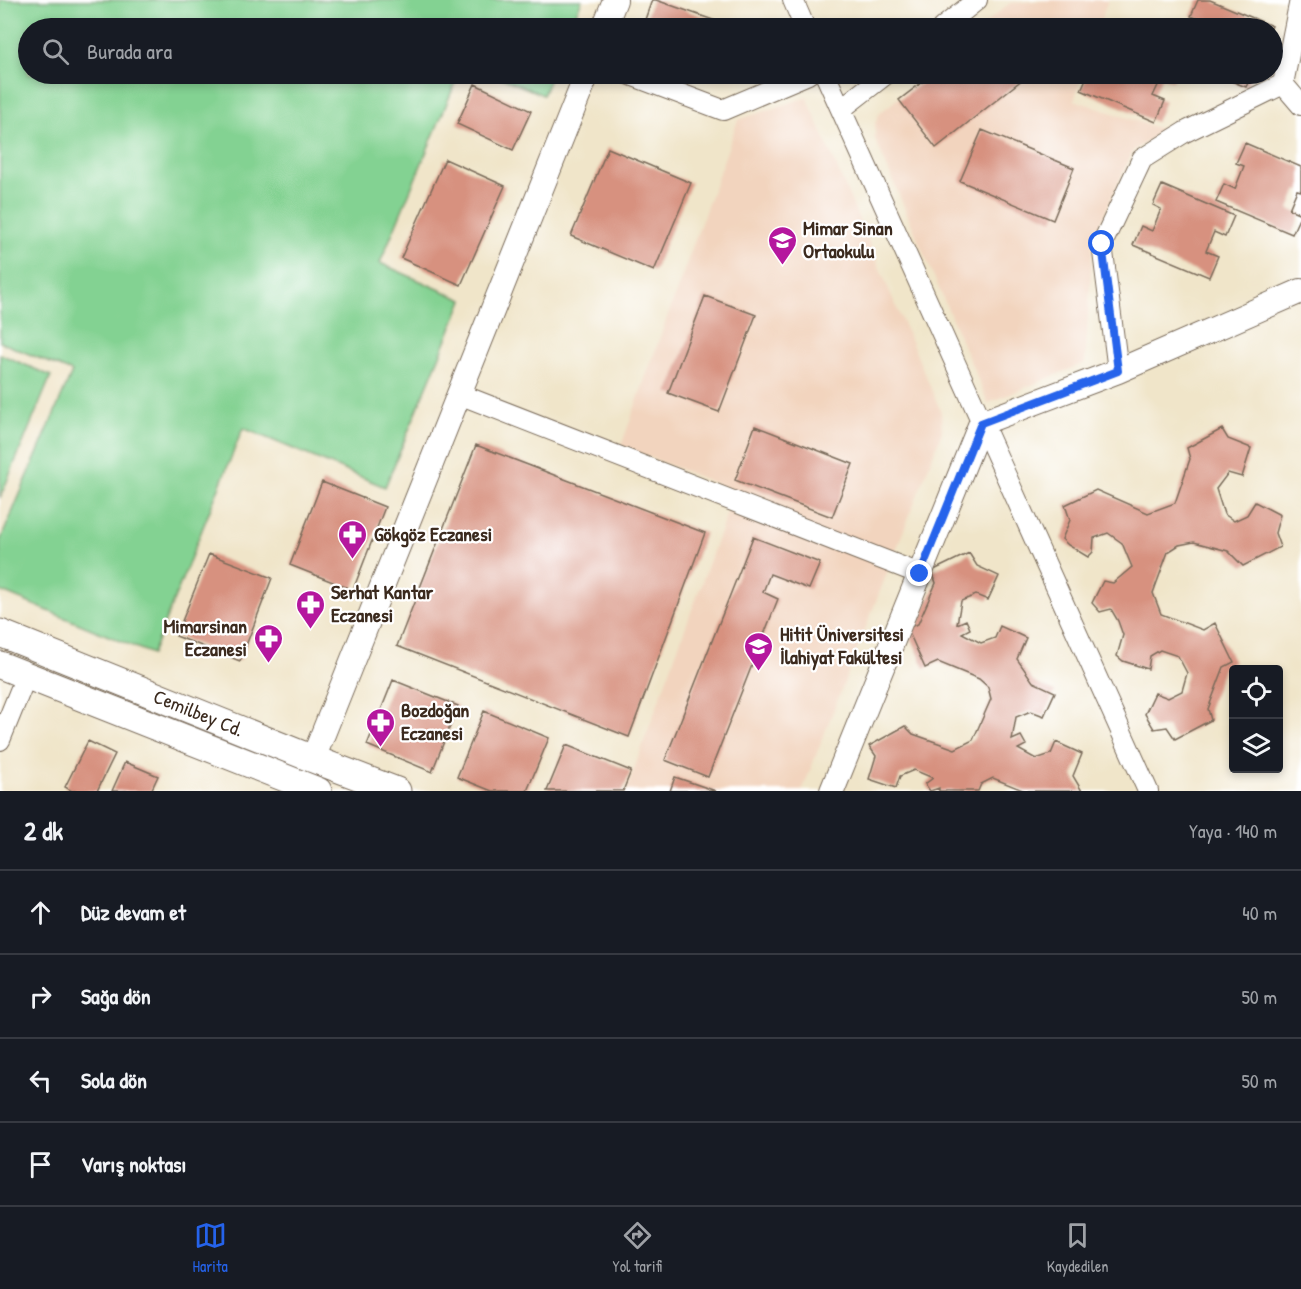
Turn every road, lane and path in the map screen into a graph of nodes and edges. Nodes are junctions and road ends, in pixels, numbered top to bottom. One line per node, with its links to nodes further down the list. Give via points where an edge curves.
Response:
1 (615, 0): 5 (street)
2 (793, 0): 6 (street)
3 (977, 0): 7 (street)
4 (1300, 0): 13 (street)
5 (608, 18)
6 (801, 18)
7 (954, 18)
8 (583, 84): 18 (street)
9 (654, 84): 10 (street, via 723,110)
10 (784, 84)
11 (830, 84): 15 (street)
12 (874, 84): 15 (street)
13 (1283, 84): 14 (street); 17 (street, via 1185,132 1142,159 1102,244)
14 (1301, 105)
15 (842, 110): 19 (street)
16 (1301, 291): 17 (street)
17 (1118, 371): 19 (street)
18 (459, 394): 20 (street); 25 (street)
19 (981, 423): 20 (street); 29 (street)
20 (920, 574): 28 (street)
21 (0, 633): 25 (main road, Cemilbey Cd.)
22 (0, 665): 23 (main road, Cemilbey Cd.)
23 (26, 676): 24 (street); 26 (main road, Cemilbey Cd.)
24 (0, 740)
25 (313, 759): 27 (main road, Cemilbey Cd.)
26 (312, 790)
27 (397, 791)
28 (832, 791)
29 (1148, 791)

